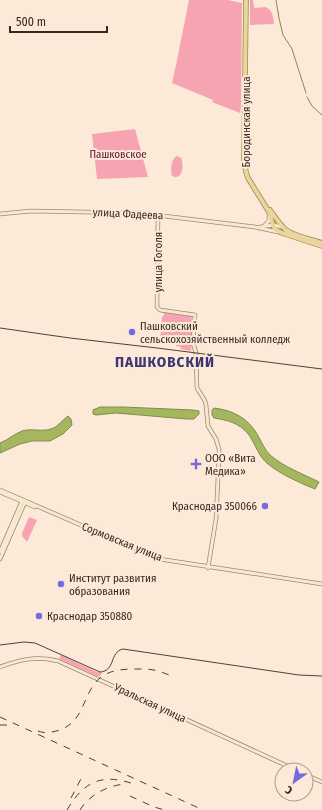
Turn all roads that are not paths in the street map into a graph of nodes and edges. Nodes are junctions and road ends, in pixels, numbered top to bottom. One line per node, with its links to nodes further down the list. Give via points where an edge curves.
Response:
1 (247, 0): 2 (main road, Бородинская улица, via 244,161 248,178); 8 (main road, Бородинская улица, via 246,166 249,178)
2 (269, 212): 5 (main road, Бородинская улица); 7 (main road, via 269,221)
3 (0, 214): 4 (main road, улица Фадеева, via 46,211 139,213)
4 (158, 216): 6 (main road, улица Фадеева); 16 (main road, улица Гоголя, via 157,308 195,315 193,343 196,353 197,386 206,405 208,426 216,439 218,449 216,519)
5 (273, 225): 7 (main road); 8 (main road); 9 (main road)
6 (255, 227): 7 (main road); 9 (main road)
7 (263, 227)
8 (285, 229): 10 (main road)
9 (282, 233): 10 (main road)
10 (315, 242): 11 (main road)
11 (322, 244)
12 (0, 491): 13 (main road, Сормовская улица)
13 (24, 501): 14 (main road); 15 (main road); 16 (main road, Сормовская улица, via 153,559)
14 (0, 552)
15 (0, 559)
16 (208, 568): 17 (main road, Сормовская улица)
17 (322, 585)
18 (0, 667): 19 (main road, Уральская улица, via 30,658 58,661)
19 (278, 762)

